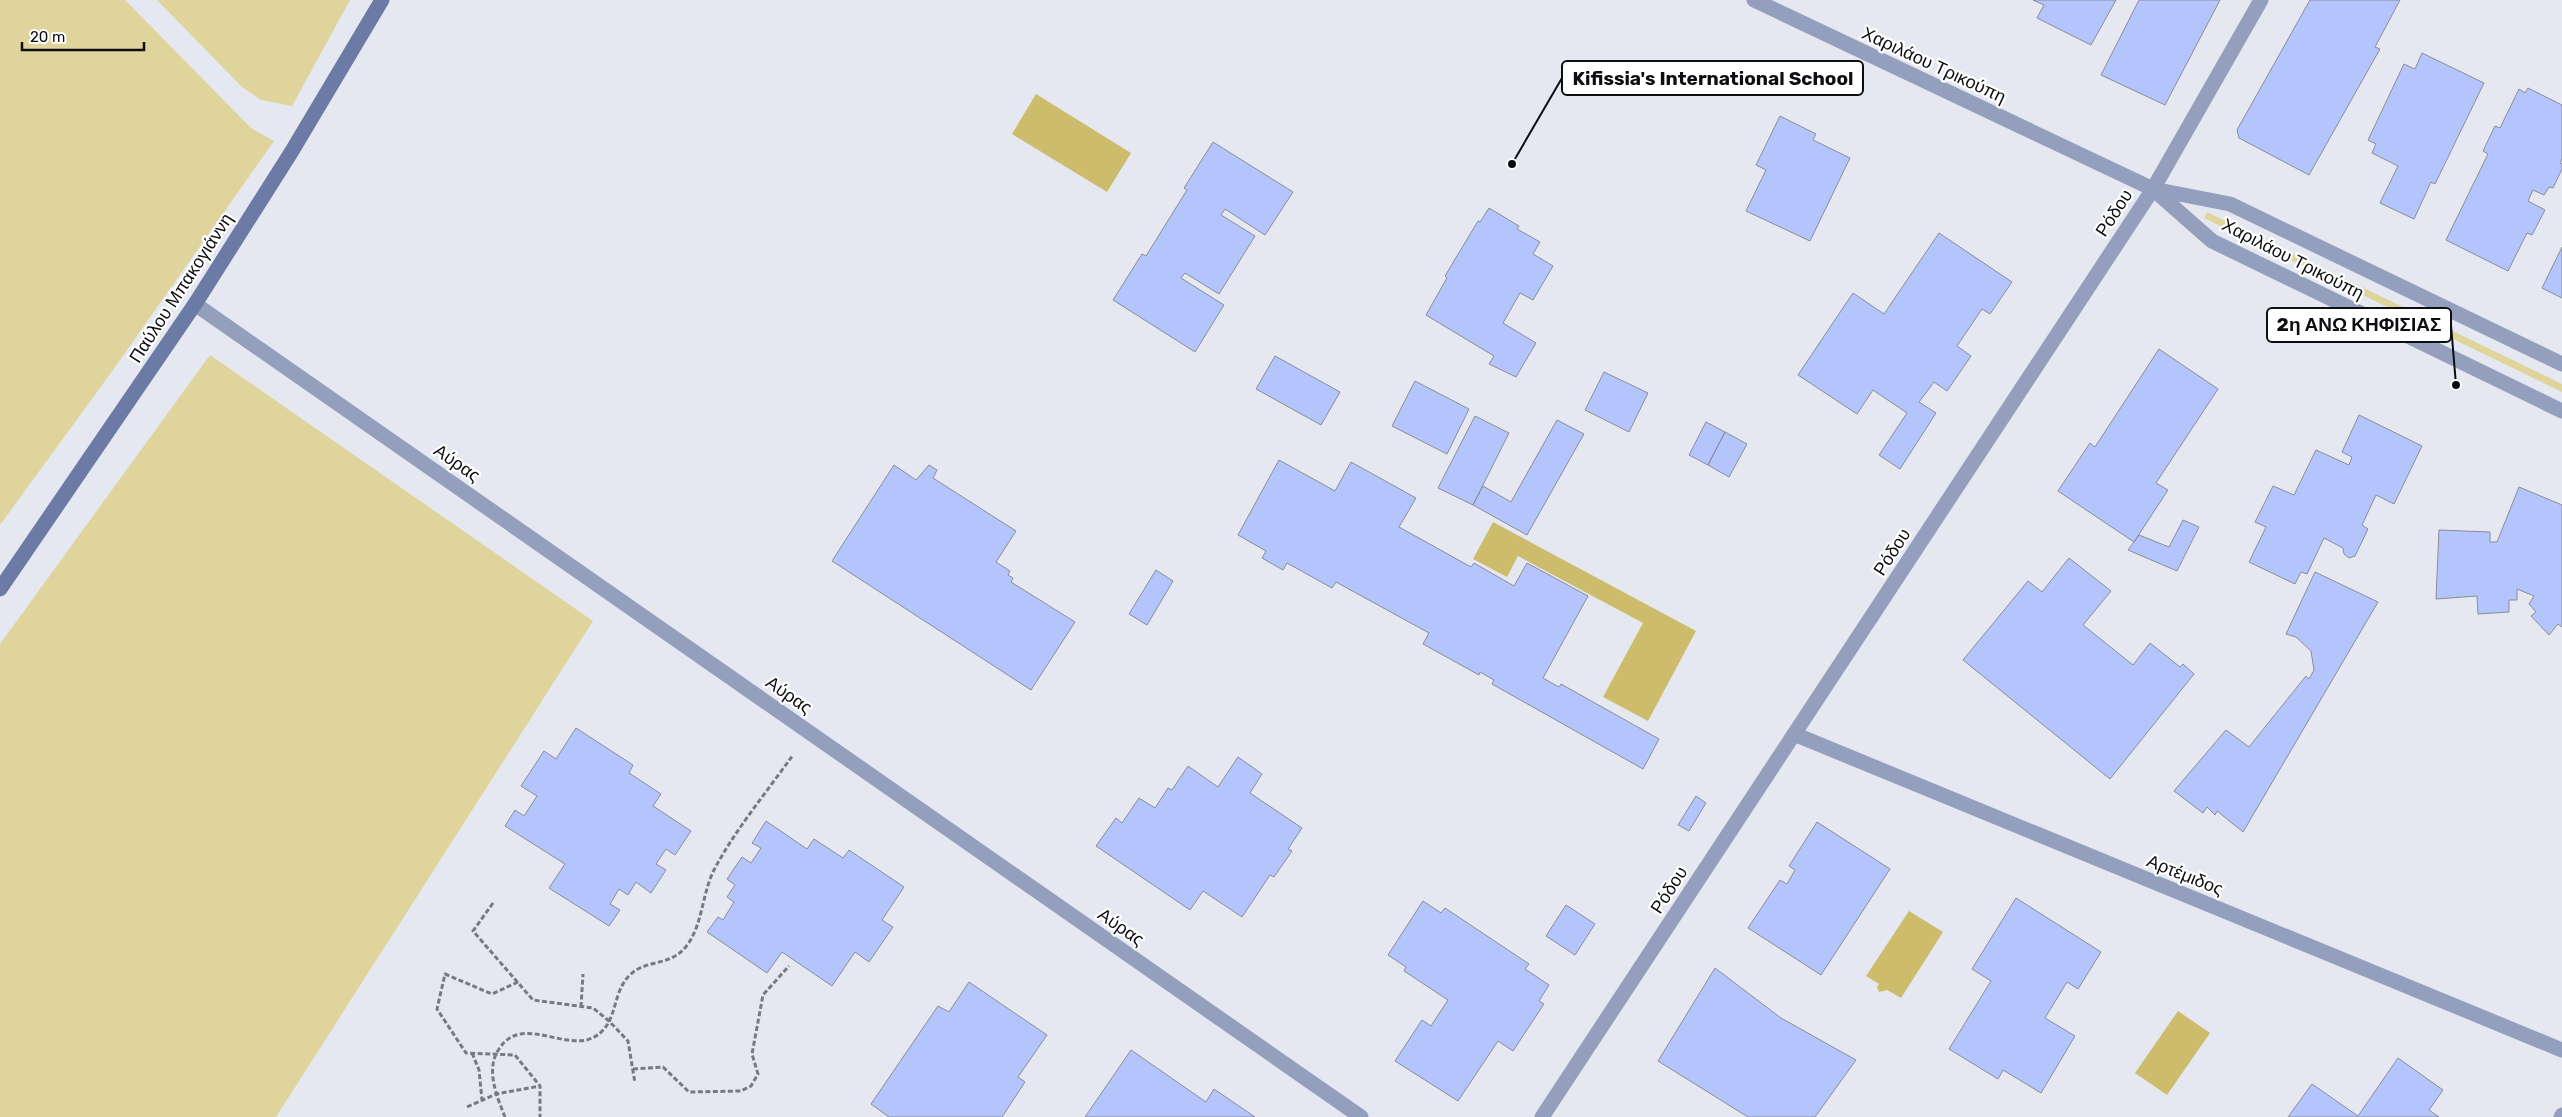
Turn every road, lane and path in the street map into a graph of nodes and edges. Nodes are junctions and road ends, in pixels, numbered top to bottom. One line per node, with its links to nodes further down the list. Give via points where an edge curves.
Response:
1 (382, 0): 5 (main road, Παύλου Μπακογιάννη)
2 (1754, 0): 4 (street, Χαριλάου Τρικούπη)
3 (2261, 0): 4 (street, Ρόδου)
4 (2152, 189): 6 (street, Χαριλάου Τρικούπη, via 2230,204); 7 (street, Χαριλάου Τρικούπη, via 2212,241); 10 (street, Ρόδου)
5 (195, 304): 8 (main road, Παύλου Μπακογιάννη); 9 (street, Αύρας)
6 (2562, 364)
7 (2562, 411)
8 (0, 589)
9 (809, 732): 16 (path, via 715,868 705,890 702,913 688,944 677,957 635,970 627,977 618,991); 28 (street, Αύρας)
10 (1794, 734): 17 (street, Αρτέμιδος); 29 (street, Ρόδου)
11 (493, 903): 14 (path, via 473,931)
12 (789, 966): 20 (path, via 763,995 752,1054 758,1074 751,1086 741,1091 689,1092 664,1067)
13 (583, 974): 15 (path)
14 (518, 982): 15 (path, via 533,1000); 18 (path, via 492,994 445,974 437,1009 466,1052)
15 (581, 1007): 16 (path, via 593,1008)
16 (609, 1021): 19 (path, via 592,1040 515,1034 504,1041); 20 (path, via 628,1041)
17 (2562, 1050)
18 (472, 1053): 19 (path); 24 (path, via 479,1070)
19 (495, 1054): 22 (path, via 515,1055); 23 (path, via 492,1064)
20 (633, 1069): 21 (path)
21 (635, 1083)
22 (540, 1086): 23 (path); 27 (path)
23 (496, 1094): 24 (path); 26 (path)
24 (482, 1100): 25 (path)
25 (467, 1107)
26 (505, 1117)
27 (540, 1117)
28 (1361, 1117)
29 (1542, 1117)

